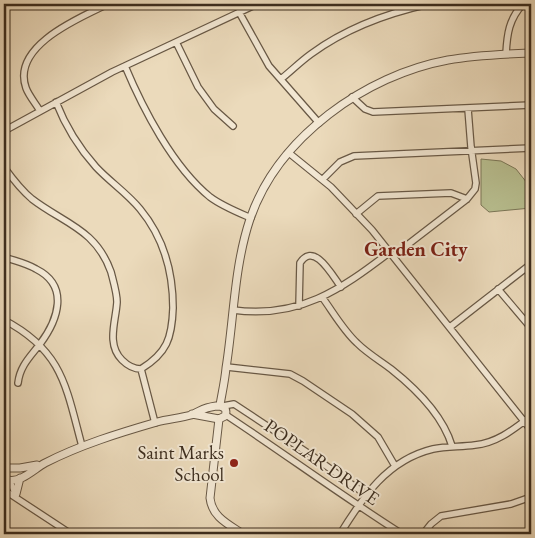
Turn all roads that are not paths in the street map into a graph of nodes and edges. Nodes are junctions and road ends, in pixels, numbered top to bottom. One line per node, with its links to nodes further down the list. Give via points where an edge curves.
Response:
1 (108, 4): 15 (street, via 41,42 30,55 24,69 26,89)
2 (257, 4): 5 (street)
3 (429, 4): 10 (street, via 385,16 348,32 312,54)
4 (523, 4): 8 (street, via 510,22)
5 (238, 12): 6 (street); 10 (street, via 269,66)
6 (176, 42): 9 (street); 17 (street, via 198,87 214,109)
7 (531, 53): 8 (street)
8 (506, 54): 11 (street, via 419,67 386,78)
9 (125, 66): 12 (street); 26 (street, via 156,130 195,183 210,197)
10 (281, 80): 16 (street)
11 (352, 97): 14 (street, via 365,109 374,112); 16 (street)
12 (56, 102): 15 (street); 40 (street, via 88,156 140,210 164,250 171,277 172,321 167,344 155,361)
13 (531, 105): 14 (street)
14 (468, 109): 20 (street)
15 (40, 110): 18 (street)
16 (319, 123): 21 (street)
17 (233, 126)
18 (4, 131)
19 (531, 148): 20 (street)
20 (472, 151): 23 (street, via 354,156 340,162); 24 (street, via 476,183)
21 (289, 153): 23 (street); 26 (street, via 266,186)
22 (4, 168): 40 (street, via 30,198 87,235 100,251 110,271 117,300 115,352 133,369)
23 (323, 179): 25 (street)
24 (467, 198): 25 (street, via 452,193 378,196); 27 (street)
25 (356, 214): 27 (street)
26 (251, 218): 34 (street, via 240,261)
27 (391, 254): 30 (street); 36 (street)
28 (4, 257): 38 (street, via 38,269 54,287 56,315)
29 (531, 264): 31 (street)
30 (340, 287): 32 (street); 33 (street, via 320,260 306,256 300,263)
31 (498, 289): 36 (street); 37 (street)
32 (322, 297): 33 (street); 50 (street, via 357,343 392,370 426,403)
33 (299, 306): 34 (street, via 271,312)
34 (233, 310): 39 (street)
35 (4, 320): 38 (street)
36 (450, 327): 46 (street)
37 (531, 328)
38 (40, 344): 41 (street, via 24,362); 49 (street, via 60,373)
39 (227, 367): 42 (street); 52 (street, via 290,374 303,381 352,414 378,437)
40 (142, 369): 47 (street)
41 (18, 383)
42 (220, 406): 43 (street, via 202,408); 45 (street, via 226,410); 45 (street, via 212,412); 57 (street, POPLAR DRIVE, via 234,404)
43 (192, 414): 45 (street); 47 (street)
44 (531, 416): 46 (street)
45 (220, 417): 60 (street, POPLAR DRIVE, via 279,450); 62 (street, via 211,507 222,520)
46 (524, 422): 48 (street); 50 (street, via 491,442)
47 (155, 423): 49 (street)
48 (531, 430)
49 (82, 446): 51 (street)
50 (452, 446): 52 (street, via 432,449)
51 (45, 463): 53 (street, via 25,468); 54 (street)
52 (395, 466): 57 (street)
53 (4, 468)
54 (20, 478): 55 (street); 58 (street)
55 (5, 480): 58 (street)
56 (4, 490): 58 (street)
57 (366, 494): 60 (street)
58 (16, 496): 61 (street)
59 (531, 497): 65 (street, via 511,504 441,516)
60 (358, 506): 63 (street); 64 (street, POPLAR DRIVE)
61 (71, 534)
62 (243, 534)
63 (340, 534)
64 (402, 534)
65 (423, 534)

